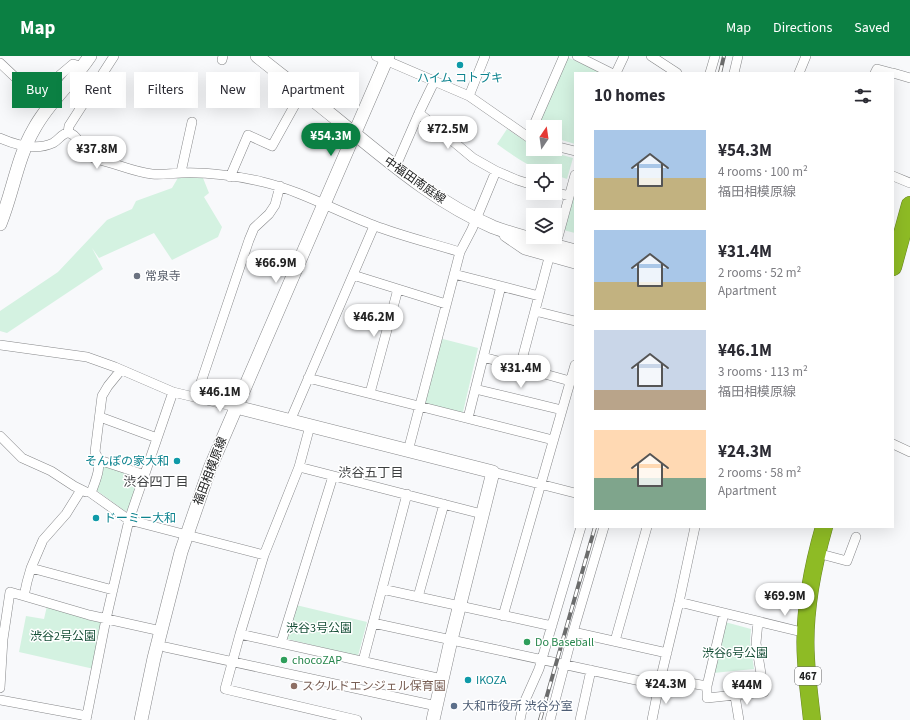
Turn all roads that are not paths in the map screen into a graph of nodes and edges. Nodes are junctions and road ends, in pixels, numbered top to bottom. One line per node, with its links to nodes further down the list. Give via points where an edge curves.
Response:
1 (114, 56): 32 (street, via 69,126)
2 (257, 56): 14 (street, 中福田南庭線)
3 (484, 56): 26 (street)
4 (564, 56): 30 (street)
5 (577, 56): 15 (street)
6 (624, 56): 16 (street)
7 (651, 56): 17 (street)
8 (738, 56): 19 (street)
9 (806, 56): 20 (street)
10 (714, 57): 18 (street)
11 (383, 58): 25 (street); 33 (street, 福田相模原線)
12 (86, 61): 13 (street, via 73,64 35,96); 36 (street, via 42,115)
13 (0, 63)
14 (277, 72)
15 (609, 72)
16 (616, 72)
17 (675, 72)
18 (710, 72)
19 (734, 72)
20 (799, 72)
21 (876, 72): 22 (street, via 877,69)
22 (889, 72)
23 (894, 73): 24 (street)
24 (910, 78)
25 (434, 82): 26 (street); 29 (street)
26 (469, 96): 34 (street)
27 (293, 108): 43 (street, via 272,146 248,135)
28 (322, 108): 33 (street, 中福田南庭線)
29 (419, 113): 39 (street); 40 (street, via 473,158)
30 (536, 120)
31 (192, 122): 41 (street)
32 (68, 133): 36 (street, via 48,145); 41 (street, via 76,136 80,146 89,156 96,159 150,174)
33 (354, 134): 39 (street, 中福田南庭線); 50 (street, 福田相模原線)
34 (526, 135)
35 (0, 138): 36 (street)
36 (24, 146): 52 (street)
37 (562, 148): 38 (street)
38 (574, 151)
39 (395, 168): 53 (street, 中福田南庭線)
40 (496, 171): 45 (street); 53 (street)
41 (181, 172): 43 (street)
42 (894, 176): 46 (street)
43 (230, 177): 47 (street)
44 (574, 178): 49 (street)
45 (526, 183)
46 (910, 183)
47 (280, 186): 50 (street); 84 (street, via 275,205 254,228 249,240)
48 (562, 194): 49 (street)
49 (569, 196): 54 (street)
50 (324, 204): 56 (street); 87 (street, 福田相模原線)
51 (910, 205): 65 (highway)
52 (3, 210): 55 (street)
53 (476, 218): 57 (street, 中福田南庭線); 62 (street)
54 (562, 218)
55 (0, 224)
56 (374, 226): 62 (street); 67 (street)
57 (493, 226): 58 (street); 61 (street, 中福田南庭線); 63 (street, via 525,248)
58 (526, 228)
59 (562, 238): 60 (street)
60 (574, 241)
61 (574, 251)
62 (460, 252): 66 (street)
63 (550, 254): 64 (street); 70 (street)
64 (574, 262)
65 (894, 263)
66 (454, 274): 68 (street); 71 (street)
67 (353, 275): 69 (street); 79 (street)
68 (501, 286): 70 (street); 75 (street)
69 (398, 289): 71 (street); 83 (street)
70 (538, 296): 72 (street)
71 (446, 304): 86 (street)
72 (535, 310): 73 (street); 76 (street)
73 (574, 321)
74 (0, 345): 78 (street, via 87,357)
75 (483, 357): 76 (street); 81 (street)
76 (520, 367): 80 (street)
77 (574, 368): 80 (street)
78 (121, 370): 82 (street); 89 (street, via 102,396)
79 (308, 378): 83 (street); 91 (street)
80 (570, 381): 85 (street)
81 (475, 389): 88 (street); 90 (street)
82 (173, 392): 84 (street); 94 (street)
83 (370, 394): 86 (street)
84 (196, 397): 87 (street)
85 (570, 398): 88 (street)
86 (420, 406): 90 (street); 97 (street)
87 (236, 407): 91 (street); 117 (street, 福田相模原線, via 210,468)
88 (562, 410): 95 (street)
89 (100, 417): 94 (street); 99 (street, via 95,452)
90 (468, 418): 95 (street)
91 (290, 421): 92 (street)
92 (310, 426): 97 (street); 100 (street)
93 (2, 438): 105 (street, via 22,458 51,471)
94 (157, 438): 102 (street)
95 (553, 440): 104 (street)
96 (894, 444): 98 (street)
97 (408, 451): 101 (street)
98 (910, 452)
99 (99, 460): 102 (street); 107 (street, via 98,473)
100 (299, 467): 103 (street); 120 (street)
101 (493, 472): 104 (street); 110 (street)
102 (145, 475): 111 (street)
103 (333, 476): 108 (street); 140 (street)
104 (541, 484): 106 (street); 129 (street)
105 (81, 490): 107 (street); 121 (street, via 66,514 43,540)
106 (574, 492)
107 (91, 493): 111 (street)
108 (407, 494): 109 (street); 122 (street)
109 (444, 504): 110 (street); 125 (street)
110 (482, 514): 127 (street)
111 (130, 520): 117 (street); 123 (street)
112 (581, 528): 133 (street)
113 (604, 528): 135 (street)
114 (647, 528): 139 (street)
115 (694, 528): 126 (street)
116 (824, 528): 119 (highway, 467)
117 (187, 535): 120 (street); 134 (street, 福田相模原線)
118 (856, 537): 119 (street, via 847,561)
119 (817, 553): 136 (highway, 467)
120 (264, 555): 137 (street)
121 (31, 568): 123 (street); 124 (street)
122 (382, 589): 125 (street); 132 (street)
123 (113, 590): 130 (street)
124 (24, 596): 130 (street); 151 (street, via 10,592 3,639)
125 (418, 597): 127 (street)
126 (679, 602): 128 (street); 142 (street)
127 (459, 606): 129 (street); 138 (street)
128 (724, 613): 131 (street); 150 (street)
129 (503, 616): 133 (street)
130 (106, 619): 134 (street); 155 (street)
131 (758, 622): 136 (street); 152 (street, via 756,644 764,692)
132 (373, 623): 138 (street); 144 (street)
133 (552, 626): 143 (street)
134 (161, 631): 156 (street, 福田相模原線)
135 (574, 632): 139 (street); 146 (street)
136 (806, 633): 164 (highway, 467)
137 (240, 634): 140 (street); 145 (street)
138 (451, 640): 143 (street); 148 (street)
139 (615, 641): 142 (street)
140 (281, 643): 144 (street)
141 (165, 647): 145 (street)
142 (667, 653): 149 (street)
143 (542, 660): 146 (street); 159 (street, via 523,705)
144 (363, 661): 148 (street)
145 (232, 662): 154 (street); 157 (street, via 225,689)
146 (564, 664): 147 (street); 160 (street)
147 (591, 670): 149 (street); 161 (street)
148 (442, 679): 158 (street)
149 (662, 682): 150 (street); 162 (street)
150 (707, 686): 152 (street, via 707,698)
151 (0, 688)
152 (735, 696): 163 (street)
153 (0, 700): 155 (street)
154 (432, 705)
155 (86, 718)
156 (141, 720)
157 (358, 720)
158 (433, 720)
159 (520, 720)
160 (550, 720)
161 (581, 720)
162 (652, 720)
163 (739, 720)
164 (812, 720)

